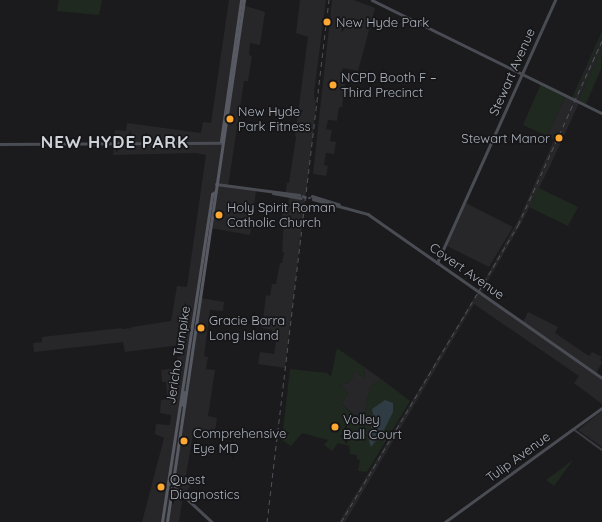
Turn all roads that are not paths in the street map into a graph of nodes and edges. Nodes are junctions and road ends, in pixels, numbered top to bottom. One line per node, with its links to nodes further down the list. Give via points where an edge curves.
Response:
1 (242, 0): 5 (main road, Jericho Turnpike); 6 (main road, Jericho Turnpike)
2 (372, 0): 4 (main road)
3 (555, 0): 4 (main road, Stewart Avenue)
4 (522, 74): 7 (main road); 14 (main road, Stewart Avenue)
5 (229, 77): 6 (main road); 8 (main road, Jericho Turnpike)
6 (231, 84): 8 (main road, Jericho Turnpike)
7 (602, 113)
8 (222, 143): 9 (main road); 10 (main road, Jericho Turnpike)
9 (0, 144)
10 (216, 184): 11 (main road); 13 (main road, Jericho Turnpike, via 212,194)
11 (302, 197)
12 (311, 198): 14 (main road, Covert Avenue, via 368,214)
13 (208, 230): 16 (main road, Jericho Turnpike); 17 (main road, Jericho Turnpike)
14 (437, 263): 15 (main road, Covert Avenue)
15 (602, 378)
16 (183, 382): 17 (main road); 21 (main road, Jericho Turnpike)
17 (184, 406): 22 (main road, Jericho Turnpike)
18 (602, 407): 19 (main road, Tulip Avenue)
19 (574, 429): 20 (street); 26 (main road, Tulip Avenue)
20 (602, 450)
21 (169, 482): 22 (main road); 23 (main road, Jericho Turnpike)
22 (172, 485): 24 (main road, Jericho Turnpike); 25 (main road)
23 (162, 522)
24 (167, 522)
25 (212, 522)
26 (445, 522)

